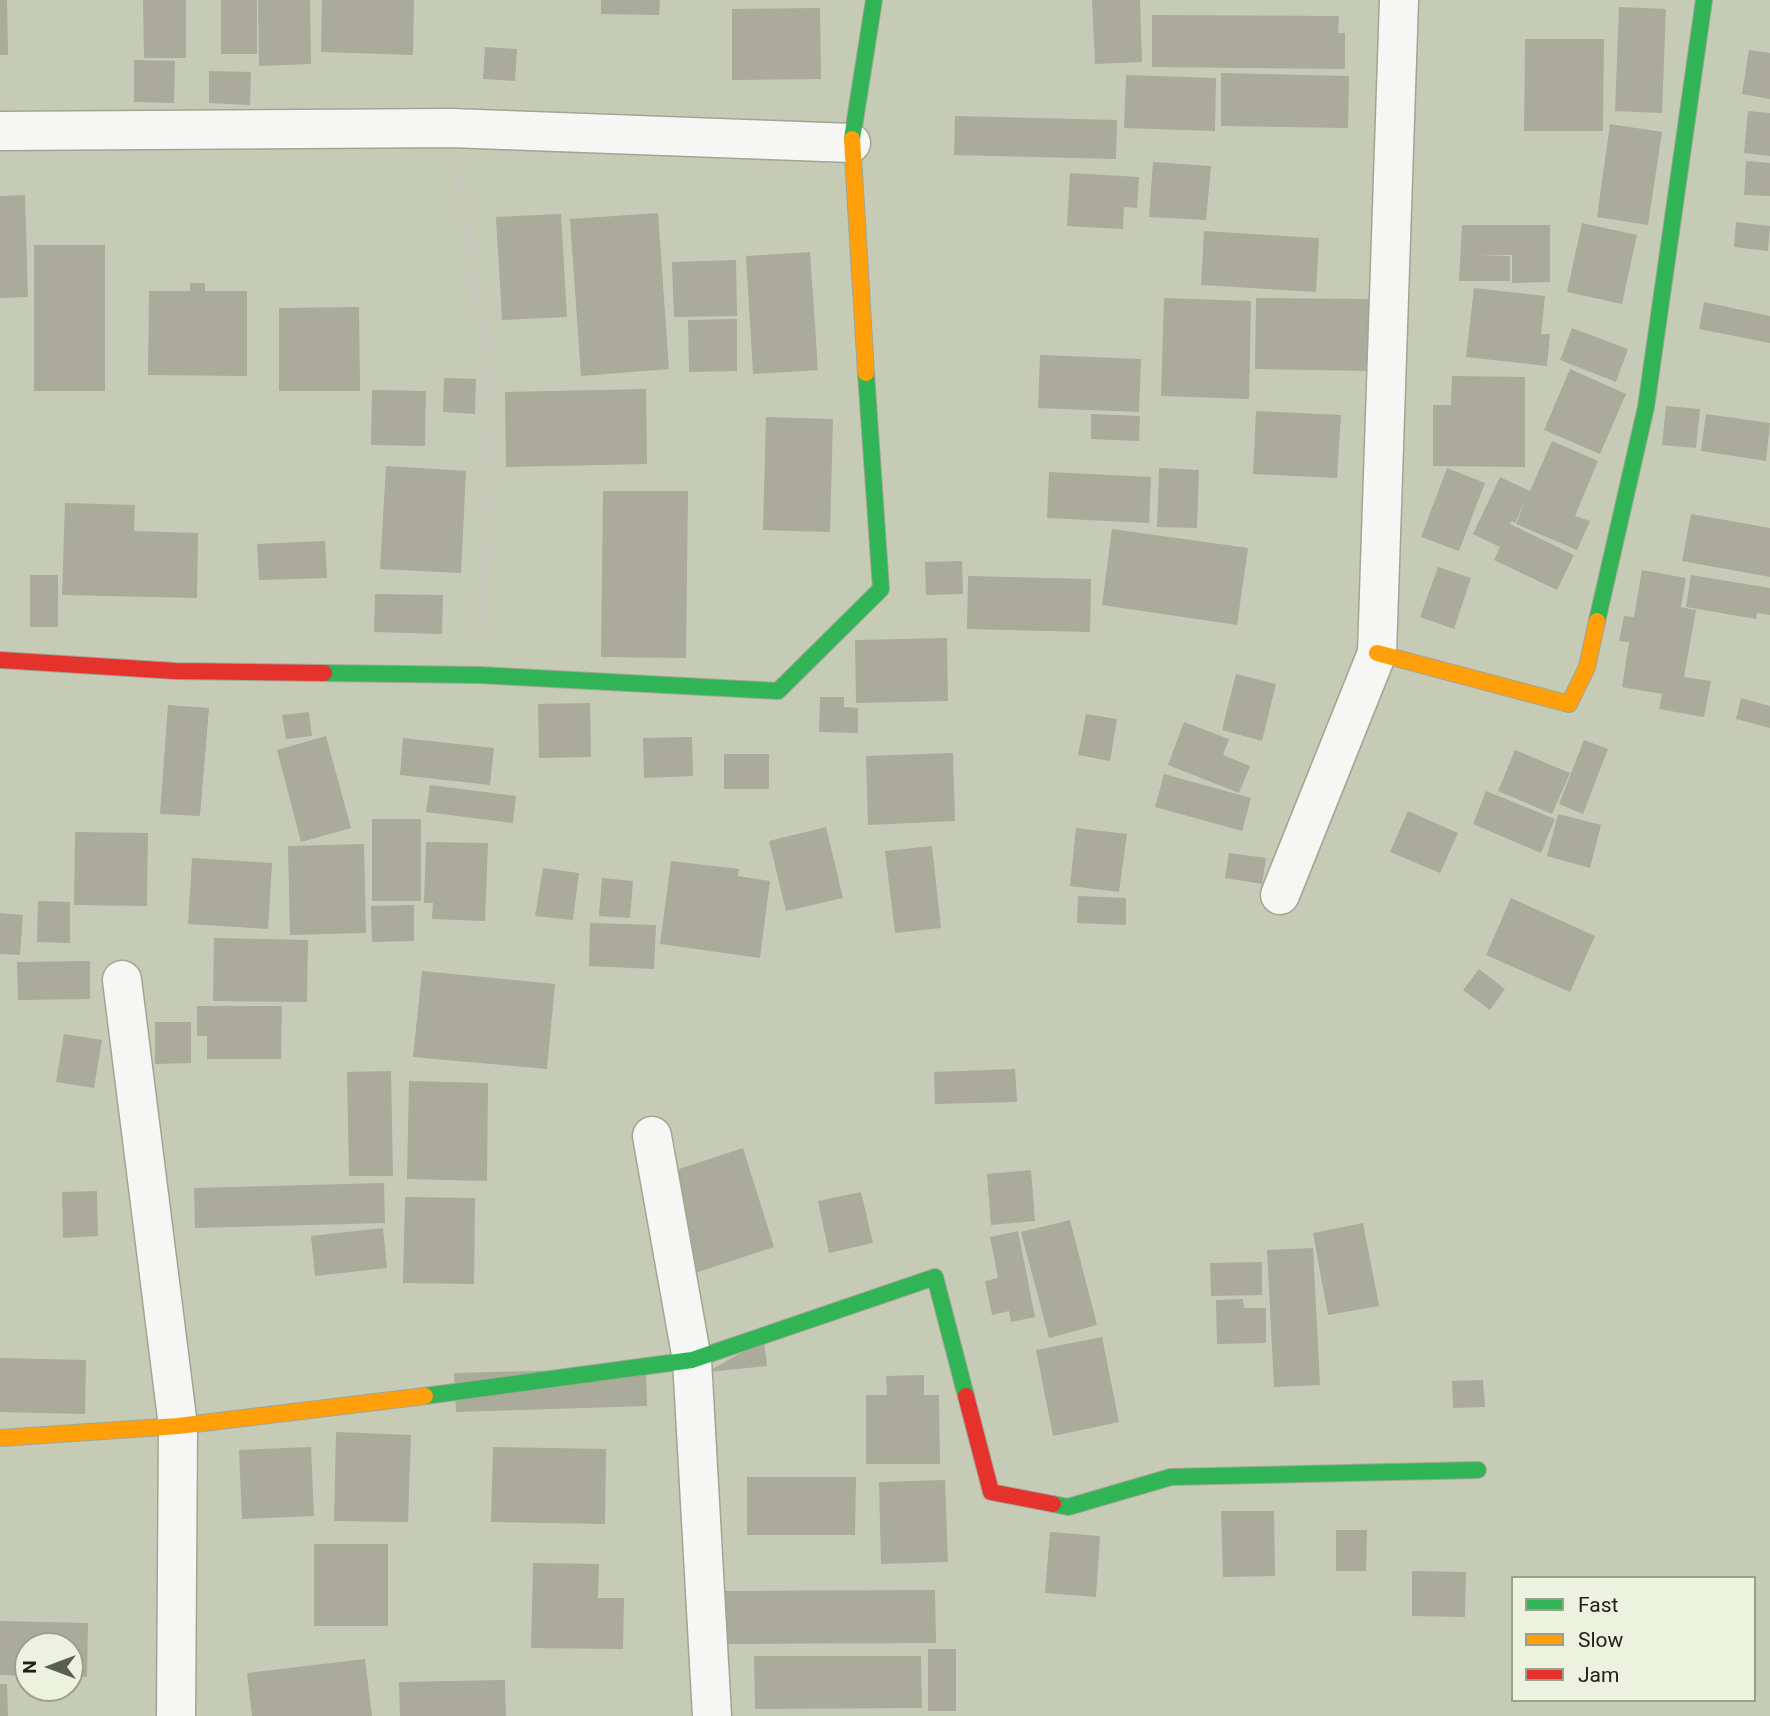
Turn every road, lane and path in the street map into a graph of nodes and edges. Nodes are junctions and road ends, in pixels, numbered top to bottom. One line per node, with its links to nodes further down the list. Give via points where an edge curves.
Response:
1 (874, 0): 6 (street)
2 (1399, 0): 7 (street)
3 (1704, 0): 7 (street, via 1646,407 1587,667 1569,704)
4 (451, 128): 5 (street); 6 (street); 9 (path, via 490,375)
5 (0, 131)
6 (851, 143): 9 (street, via 881,589 778,691)
7 (1377, 653): 10 (street)
8 (0, 660): 9 (street, via 175,671)
9 (479, 675)
10 (1280, 895)
11 (122, 980): 14 (street)
12 (652, 1136): 13 (street)
13 (692, 1360): 14 (street); 16 (street, via 936,1277 991,1492 1068,1507 1171,1477); 18 (street)
14 (178, 1426): 15 (street); 17 (street)
15 (0, 1438)
16 (1478, 1470)
17 (176, 1716)
18 (712, 1716)

